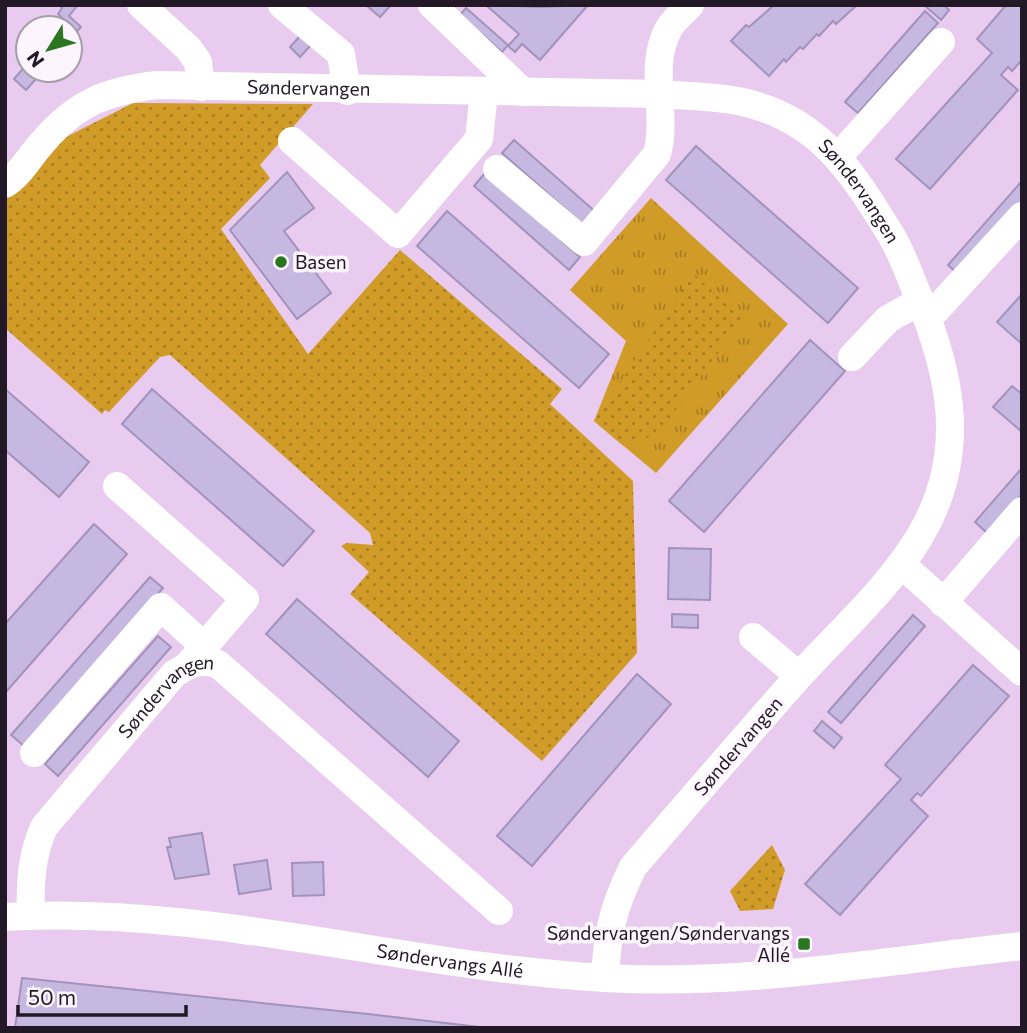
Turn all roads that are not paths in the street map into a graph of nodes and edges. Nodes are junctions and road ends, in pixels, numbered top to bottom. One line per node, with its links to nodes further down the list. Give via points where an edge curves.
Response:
1 (141, 5): 6 (street, via 188,48 198,62)
2 (282, 5): 7 (street, via 341,54)
3 (432, 5): 9 (street)
4 (690, 5): 10 (street, via 668,28 661,49)
5 (941, 42): 12 (street)
6 (201, 87): 7 (street, Søndervangen); 14 (street, Søndervangen, via 119,89 87,104 44,140)
7 (347, 91): 8 (street, Søndervangen)
8 (484, 92): 9 (street, Søndervangen); 11 (street, via 479,139 398,234)
9 (523, 92): 10 (street, Søndervangen)
10 (659, 93): 12 (street, Søndervangen, via 737,101 777,111 809,130); 13 (street, via 662,137 657,154 584,242)
11 (292, 141)
12 (838, 157): 16 (street, Søndervangen, via 896,243)
13 (497, 169)
14 (5, 184)
15 (1022, 216): 16 (street, via 937,309)
16 (924, 308): 17 (street, via 888,319); 20 (street, Søndervangen, via 949,388 950,439 940,493 921,535)
17 (852, 357)
18 (117, 486): 23 (street, via 245,599)
19 (1022, 511): 21 (street)
20 (901, 564): 21 (street); 25 (street, Søndervangen)
21 (943, 603): 24 (street)
22 (753, 637): 25 (street)
23 (197, 655): 26 (street, via 161,607); 27 (street, Søndervangen, via 218,664); 28 (street, Søndervangen, via 174,674 44,827)
24 (1022, 672)
25 (799, 676): 30 (street, Søndervangen, via 633,867 608,929)
26 (34, 753)
27 (499, 911)
28 (18, 917): 30 (street, Søndervangs Allé, via 116,917 227,928 499,969)
29 (1022, 946): 30 (street, Søndervangs Allé, via 731,977)
30 (605, 978)

